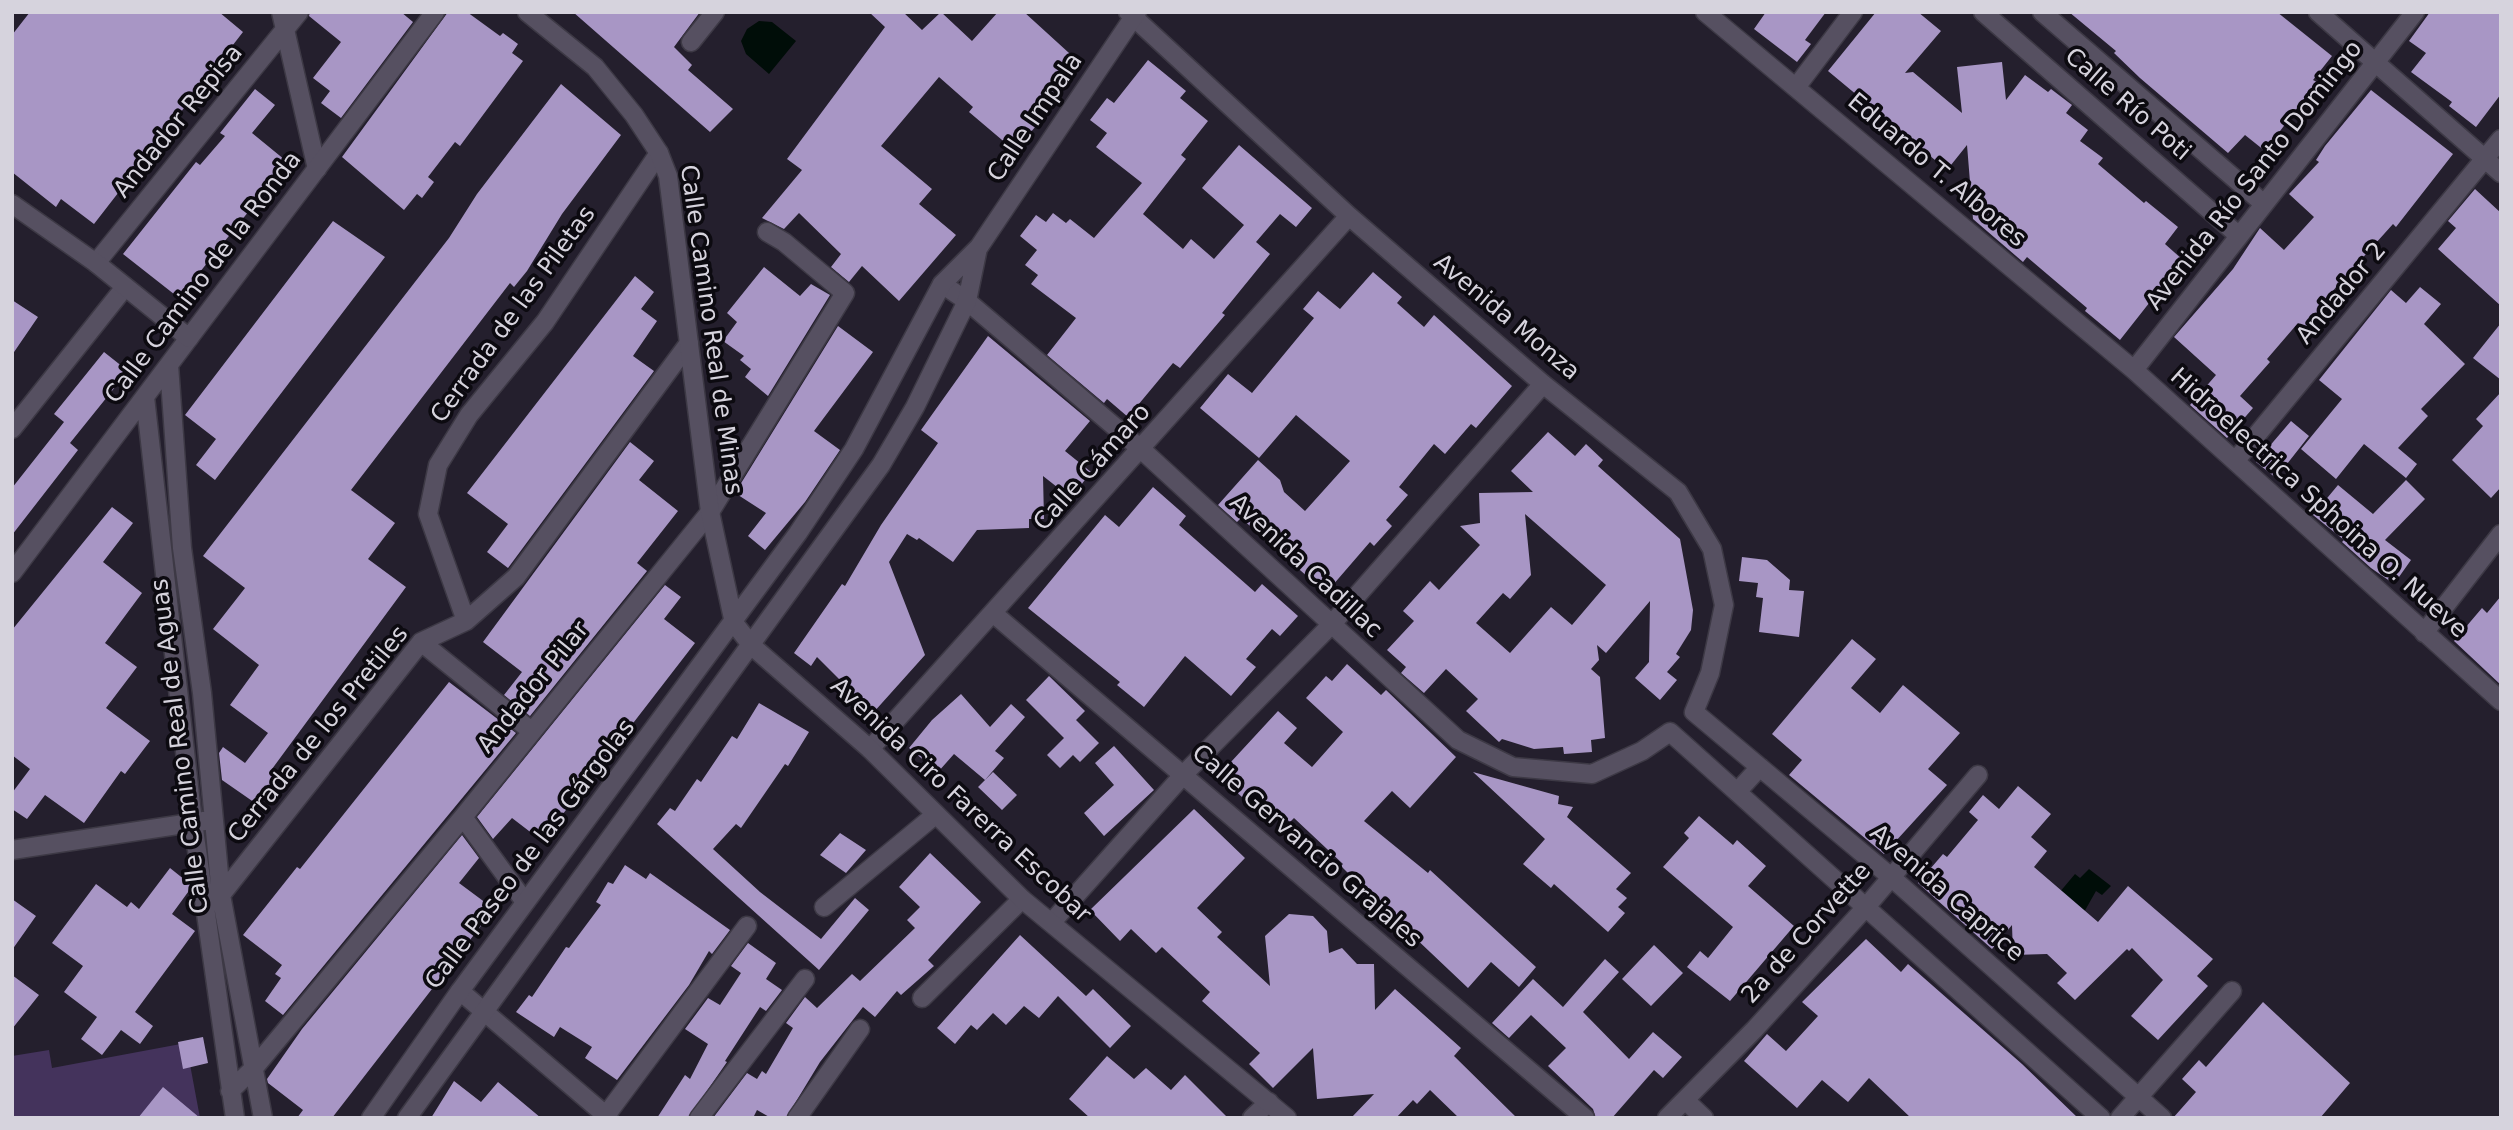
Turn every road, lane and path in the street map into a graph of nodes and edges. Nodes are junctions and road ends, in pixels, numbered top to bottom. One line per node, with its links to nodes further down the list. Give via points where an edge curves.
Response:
1 (299, 12): 12 (street, Andador Repisa)
2 (435, 12): 19 (street, Calle Camino de la Ronda)
3 (527, 12): 17 (street, Calle Camino Real de Minas, via 595,67)
4 (715, 12): 13 (street)
5 (1706, 12): 15 (street, Eduardo T. Albores)
6 (1853, 12): 15 (street)
7 (1983, 12): 25 (street, Calle Río Poti)
8 (2042, 12): 22 (street, Calle Río Poti)
9 (2318, 12): 14 (street)
10 (2415, 12): 14 (street, Avenida Río Santo Domingo)
11 (1133, 14): 23 (street, Avenida Monza); 26 (street, Calle Impala)
12 (283, 21): 19 (street); 27 (street, Andador Repisa)
13 (691, 42)
14 (2376, 63): 18 (street); 22 (street, Avenida Río Santo Domingo)
15 (1797, 86): 34 (street, Eduardo T. Albores)
16 (2501, 139): 18 (street, Andador 2)
17 (659, 153): 32 (street, Calle Camino Real de Minas, via 668,176); 44 (street, Cerrada de las Piletas, via 545,323 469,415 438,465 428,514)
18 (2486, 159): 20 (street); 39 (street, Andador 2)
19 (317, 169): 31 (street, Calle Camino de la Ronda)
20 (2501, 173)
21 (12, 204): 27 (street)
22 (2264, 204): 25 (street, Avenida Río Santo Domingo)
23 (1349, 216): 35 (street, Avenida Monza); 38 (street, Calle Cámaro)
24 (767, 232): 40 (street, Andador Pilar, via 845,293)
25 (2238, 235): 34 (street, Avenida Río Santo Domingo)
26 (979, 247): 28 (street, Calle Impala); 30 (street, Calle Impala)
27 (96, 263): 29 (street)
28 (942, 284): 30 (street, Avenida Cadillac); 45 (street, Calle Paseo de las Gárgolas, via 854,449)
29 (125, 287): 31 (street); 37 (street)
30 (967, 301): 38 (street, Avenida Cadillac); 49 (street, Calle Impala, via 881,465)
31 (189, 338): 33 (street, Calle Camino de la Ronda)
32 (689, 343): 40 (street, Calle Camino Real de Minas); 44 (street, Cerrada de los Pretiles, via 516,577)
33 (169, 365): 36 (street, Calle Camino de la Ronda); 60 (street, Calle Camino Real de Aguas, via 182,548)
34 (2134, 370): 39 (street, Hidroelectrica Sphoina O. Nueve)
35 (1543, 384): 46 (street); 51 (street, Avenida Monza, via 1678,492 1712,549 1724,605 1710,673)
36 (145, 397): 42 (street, Calle Camino de la Ronda); 61 (street, Calle Camino Real de Aguas)
37 (12, 429)
38 (1142, 450): 43 (street, Calle Cámaro); 46 (street, Avenida Cadillac)
39 (2236, 460): 47 (street, Hidroelectrica Sphoina O. Nueve)
40 (710, 512): 45 (street, Calle Camino Real de Minas); 52 (street, Andador Pilar)
41 (2501, 534): 47 (street)
42 (12, 573)
43 (994, 614): 53 (street, Calle Cámaro); 55 (street, Calle Gervancio Grajales)
44 (466, 621): 48 (street, Cerrada de los Pretiles)
45 (734, 623): 49 (street, Avenida Ciro Farerra Escobar); 66 (street, Calle Paseo de las Gárgolas)
46 (1331, 625): 55 (street); 57 (street, Avenida Cadillac, via 1458,740 1513,767 1592,774 1670,732)
47 (2424, 633): 50 (street, Hidroelectrica Sphoina O. Nueve)
48 (421, 642): 52 (street); 64 (street, Cerrada de los Pretiles)
49 (752, 646): 53 (street, Avenida Ciro Farerra Escobar); 76 (street)
50 (2501, 701)
51 (1694, 712): 54 (street, Avenida Caprice)
52 (530, 730): 59 (street, Andador Pilar)
53 (870, 749): 58 (street, Avenida Ciro Farerra Escobar)
54 (1760, 767): 57 (street); 63 (street, Avenida Caprice)
55 (1184, 774): 70 (street); 92 (street, Calle Gervancio Grajales)
56 (1978, 775): 63 (street, 2a de Corvette)
57 (1737, 792): 69 (street)
58 (935, 815): 65 (street, Avenida Ciro Farerra Escobar); 68 (street)
59 (463, 817): 66 (street); 78 (street, Andador Pilar)
60 (214, 819): 61 (street); 64 (street, Calle Camino Real de Aguas)
61 (192, 822): 62 (street); 67 (street, Calle Camino Real de Aguas)
62 (12, 850)
63 (1891, 877): 69 (street, 2a de Corvette); 80 (street, Avenida Caprice)
64 (221, 895): 67 (street, Cerrada de los Pretiles); 78 (street, Calle Camino Real de Aguas)
65 (1022, 899): 70 (street, Avenida Ciro Farerra Escobar); 75 (street)
66 (525, 902): 73 (street, Calle Paseo de las Gárgolas)
67 (204, 907): 79 (street, Calle Camino Real de Aguas)
68 (824, 907)
69 (1866, 907): 81 (street, 2a de Corvette); 95 (street)
70 (1052, 922): 82 (street, Avenida Ciro Farerra Escobar)
71 (747, 926): 83 (street)
72 (805, 979): 88 (street)
73 (460, 991): 76 (street); 86 (street, Calle Paseo de las Gárgolas)
74 (2232, 991): 80 (street)
75 (922, 998)
76 (485, 1012): 83 (street); 87 (street)
77 (860, 1029): 89 (street)
78 (254, 1068): 79 (street, Andador Pilar); 85 (street, Calle Camino Real de Aguas)
79 (230, 1091): 84 (street, Calle Camino Real de Aguas)
80 (2138, 1097): 96 (street); 97 (street, Avenida Caprice)
81 (1685, 1100): 93 (street, 2a de Corvette); 94 (street)
82 (1269, 1102): 90 (street); 91 (street, Avenida Ciro Farerra Escobar)
83 (606, 1117)
84 (235, 1118)
85 (263, 1118)
86 (370, 1118)
87 (407, 1118)
88 (699, 1118)
89 (797, 1118)
90 (1252, 1118)
91 (1287, 1118)
92 (1585, 1118)
93 (1667, 1118)
94 (1704, 1118)
95 (2101, 1118)
96 (2120, 1118)
97 (2162, 1118)

